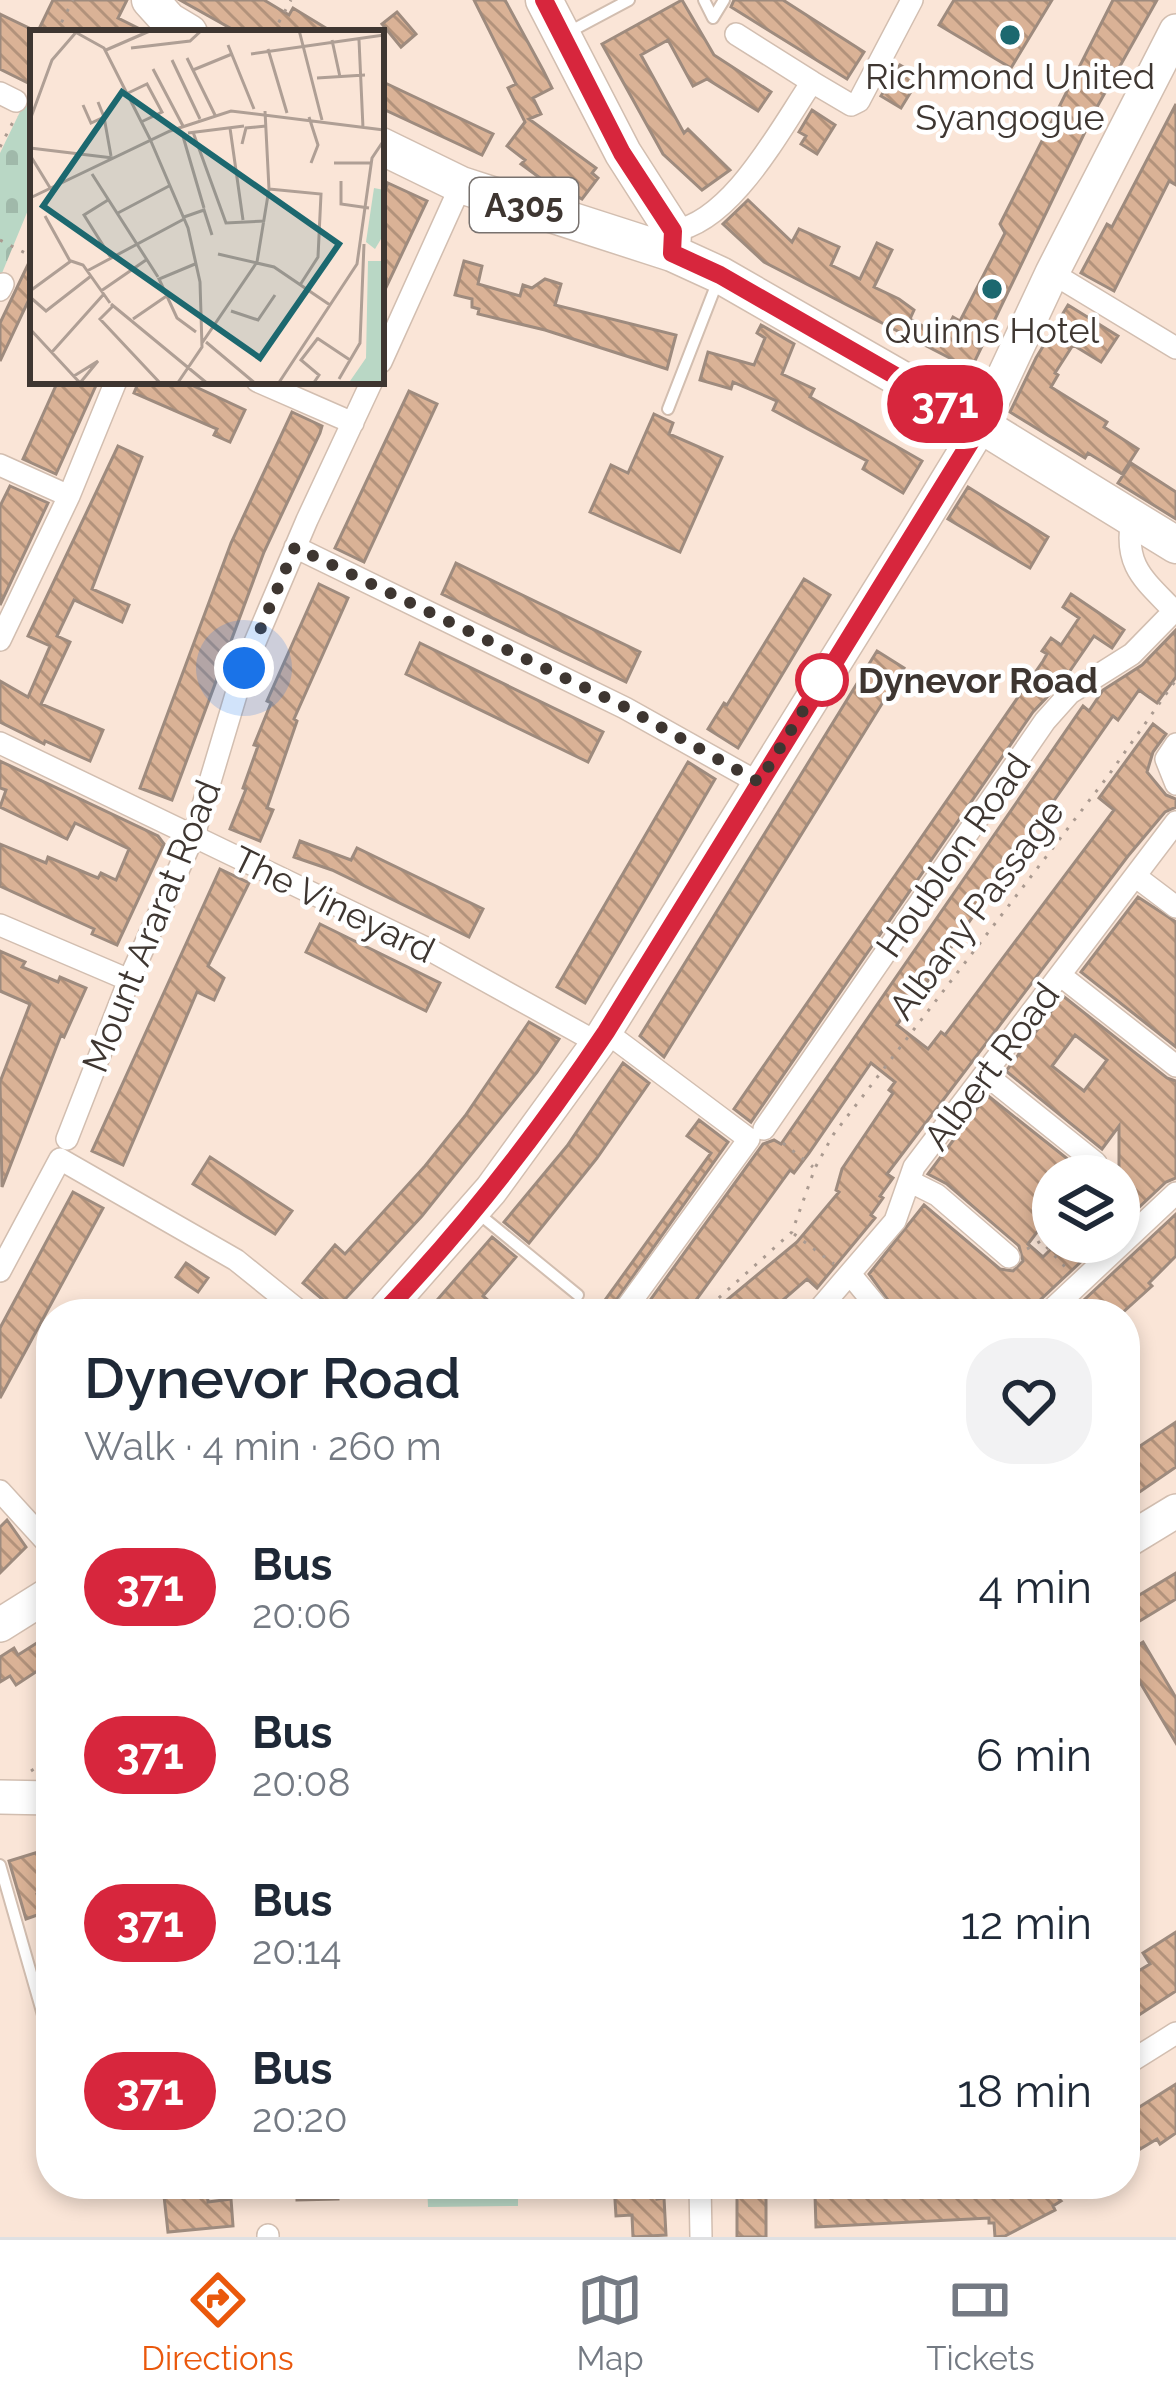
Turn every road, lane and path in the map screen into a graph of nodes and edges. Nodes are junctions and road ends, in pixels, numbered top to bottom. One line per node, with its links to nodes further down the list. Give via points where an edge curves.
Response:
1 (73, 0): 9 (path)
2 (150, 0): 10 (main road)
3 (291, 0): 11 (path)
4 (544, 0): 14 (main road, A305)
5 (628, 0): 14 (lane)
6 (704, 0): 7 (lane, via 713,18)
7 (724, 0)
8 (912, 0): 15 (street, via 859,101 851,105)
9 (58, 30)
10 (184, 30)
11 (275, 30)
12 (1176, 32): 22 (main road)
13 (736, 34): 15 (street)
14 (560, 36): 19 (main road, A305)
15 (812, 82): 19 (street, via 756,165)
16 (384, 147): 17 (main road, A305)
17 (461, 185): 19 (main road, A305); 25 (street)
18 (2, 241): 20 (path); 21 (path)
19 (673, 242): 23 (main road, A305)
20 (0, 251)
21 (30, 255)
22 (1052, 273): 24 (street); 31 (main road)
23 (720, 275): 29 (lane); 31 (main road, A305)
24 (1176, 348)
25 (384, 355)
26 (115, 384): 33 (street)
27 (264, 384): 30 (street)
28 (371, 384): 30 (street, Mount Ararat Road)
29 (668, 409)
30 (353, 423): 36 (street, Mount Ararat Road)
31 (981, 425): 34 (main road, A305); 43 (main road)
32 (0, 466): 33 (street)
33 (69, 496): 37 (street)
34 (1132, 518): 35 (main road, A305); 38 (street, via 1138,573)
35 (1176, 545)
36 (295, 547): 43 (street, via 625,707); 46 (street, Mount Ararat Road, via 244,668)
37 (6, 604): 39 (street)
38 (1175, 612): 55 (street, Houblon Road, via 1045,721)
39 (0, 640)
40 (1176, 680): 58 (path, Albany Passage)
41 (0, 743): 46 (street, The Vineyard)
42 (1176, 744): 44 (street, via 1166,759)
43 (759, 782): 52 (main road)
44 (1176, 784)
45 (1176, 822): 47 (street, Albert Road)
46 (194, 835): 51 (street, Mount Ararat Road); 52 (street, The Vineyard)
47 (1135, 876): 48 (street); 50 (street, Albert Road)
48 (1176, 907)
49 (0, 925): 51 (street)
50 (1060, 975): 53 (street); 54 (street, Albert Road)
51 (130, 980): 56 (street, Mount Ararat Road)
52 (602, 1038): 61 (main road); 70 (street, The Vineyard, via 749,1139)
53 (1176, 1066)
54 (985, 1075): 57 (street); 59 (street, Albert Road)
55 (764, 1129): 58 (path)
56 (63, 1149): 64 (street, Mount Ararat Road); 68 (street)
57 (1086, 1155)
58 (815, 1168): 62 (path, Albany Passage)
59 (909, 1181): 63 (street); 65 (street, Albert Road, via 896,1221)
60 (1176, 1193): 66 (street)
61 (474, 1210): 67 (lane); 69 (main road)
62 (792, 1232): 65 (path); 71 (path, Albany Passage)
63 (1009, 1257): 66 (path, via 1020,1244 1029,1250 1041,1241)
64 (0, 1271)
65 (850, 1274): 72 (street, Albert Road); 73 (street)
66 (1081, 1283): 74 (street)
67 (578, 1295)
68 (284, 1299)
69 (395, 1299)
70 (633, 1299)
71 (718, 1299)
72 (828, 1299)
73 (871, 1299)
74 (1063, 1299)
75 (0, 1491): 77 (street)
76 (1176, 1511): 78 (main road)
77 (36, 1531)
78 (1140, 1533)
79 (36, 1602): 80 (main road)
80 (0, 1625)
81 (0, 1796): 82 (main road)
82 (36, 1797)
83 (0, 1865): 84 (lane)
84 (36, 1991)
85 (1176, 2033): 86 (street)
86 (1140, 2056)
87 (700, 2199): 88 (street)
88 (701, 2237)

